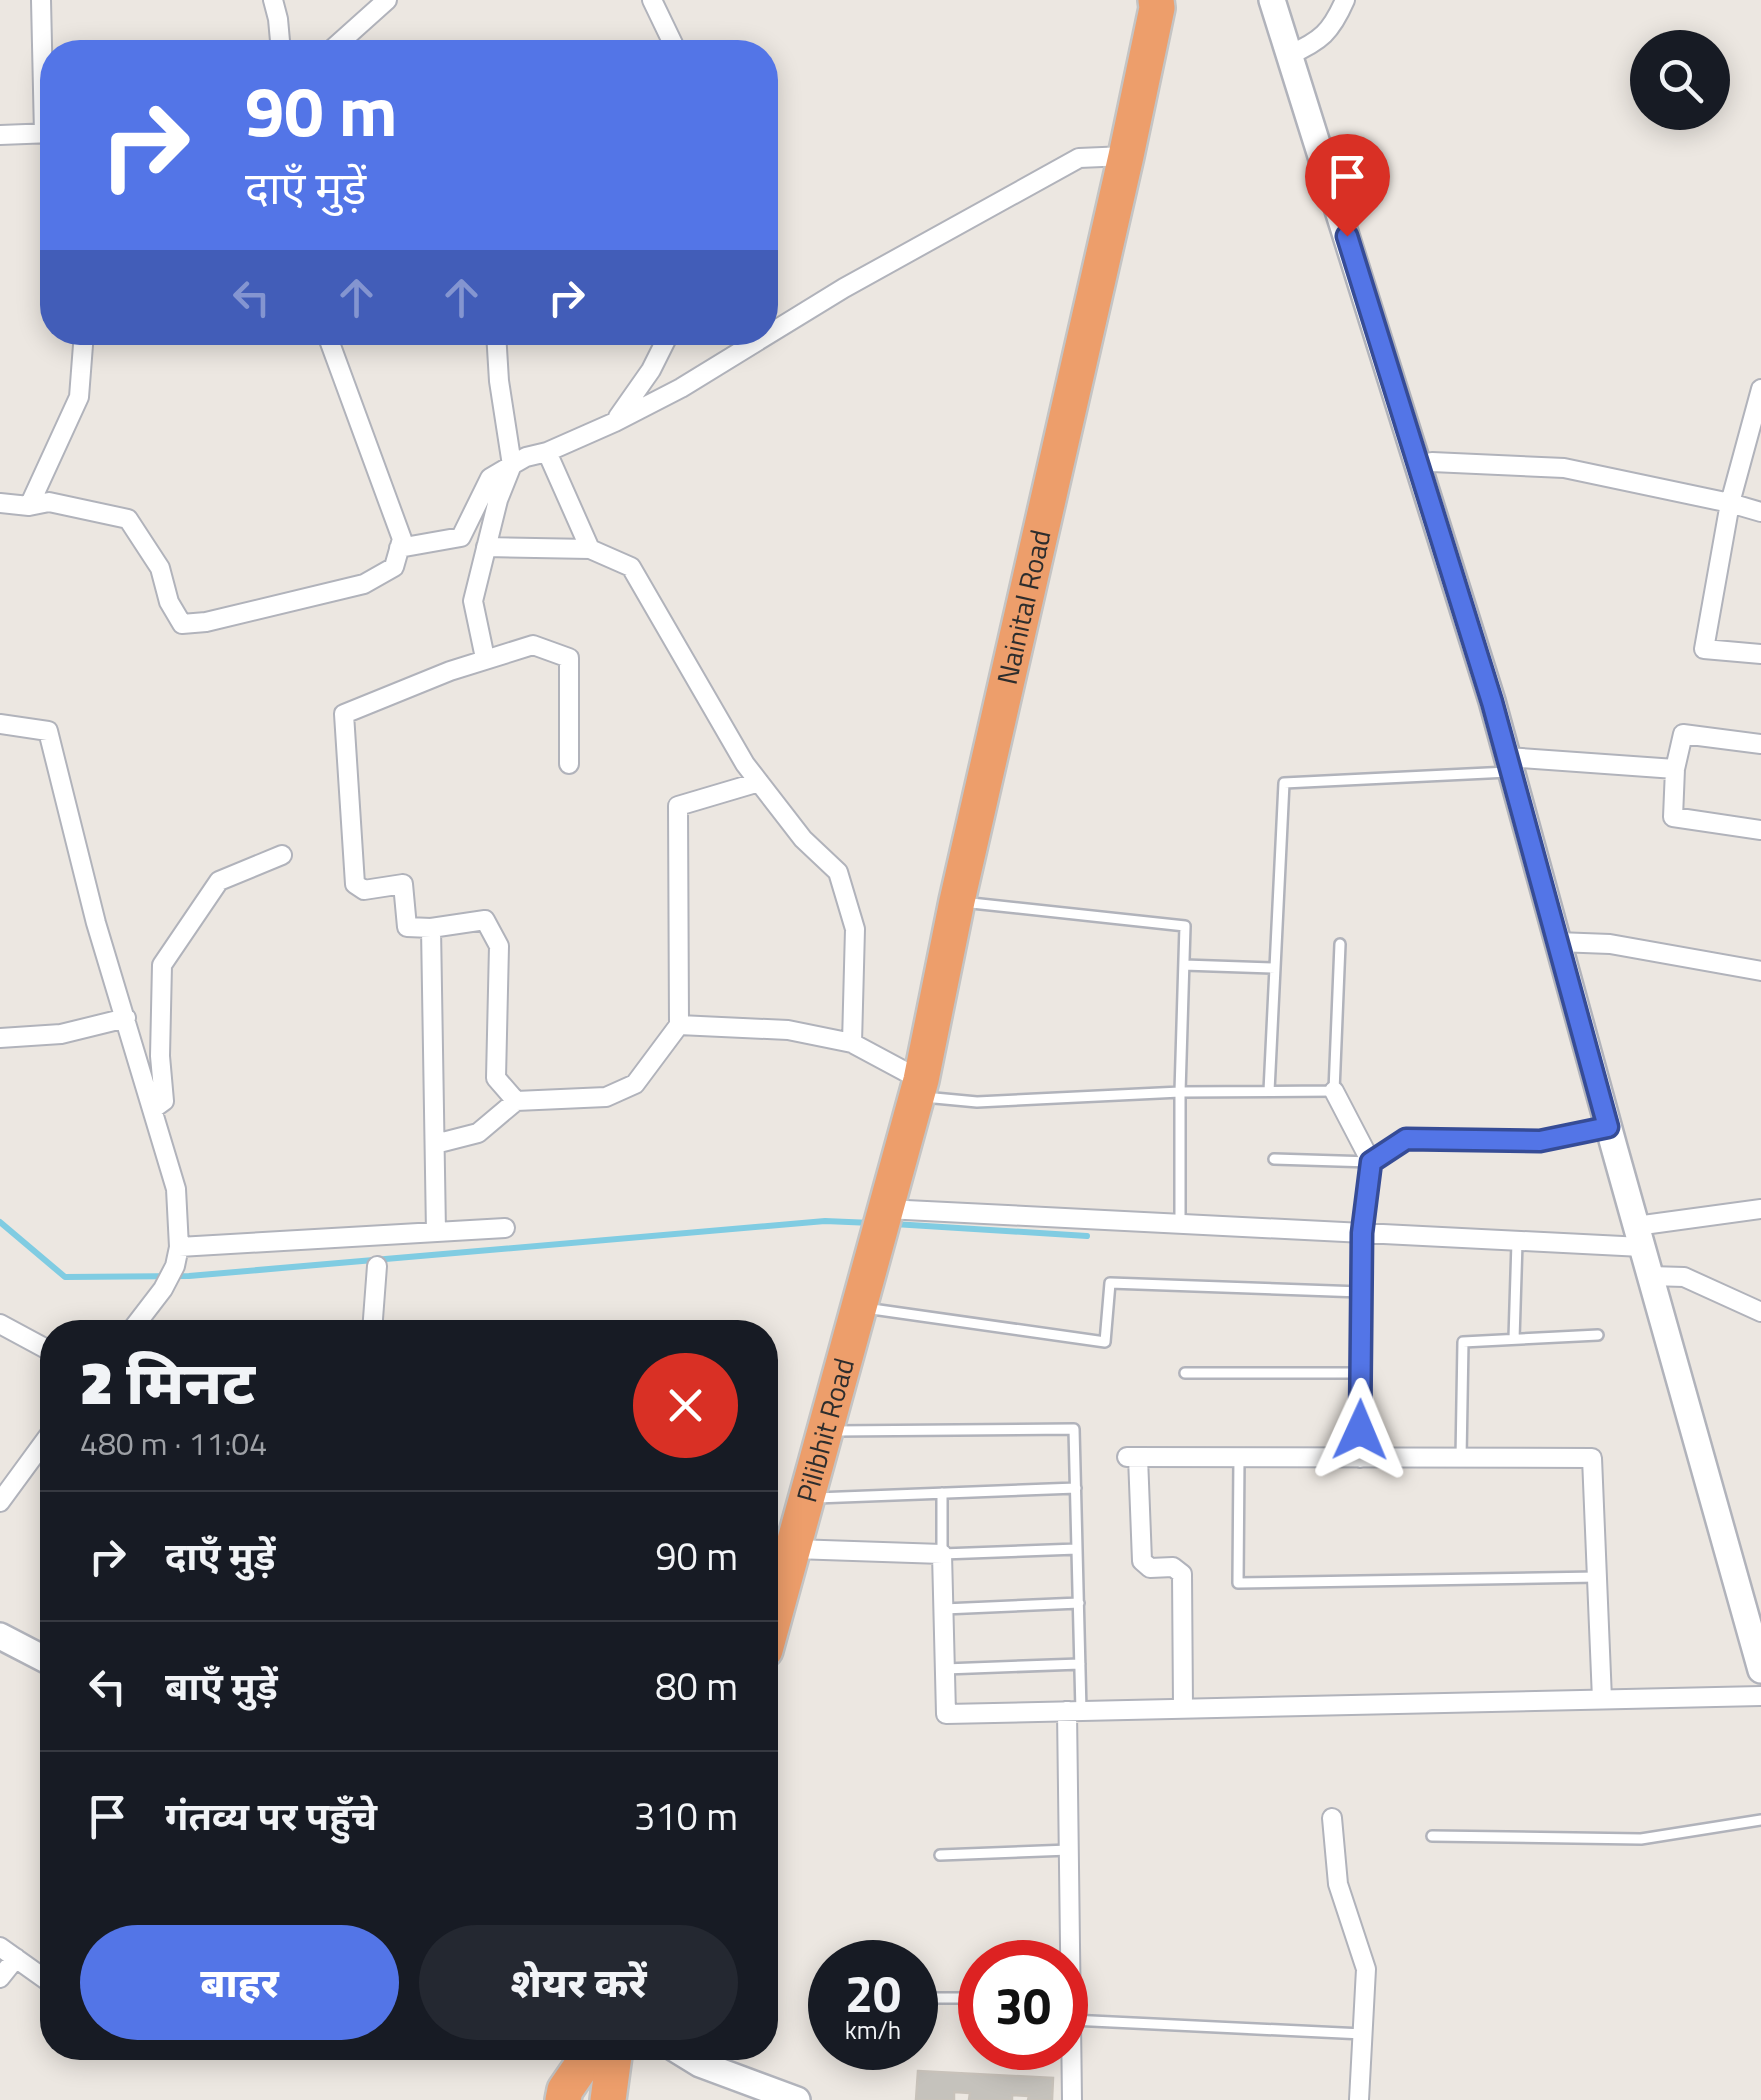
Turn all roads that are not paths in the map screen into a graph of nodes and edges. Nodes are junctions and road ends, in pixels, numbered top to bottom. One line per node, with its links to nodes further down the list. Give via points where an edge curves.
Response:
1 (40, 0): 8 (street)
2 (273, 0): 9 (street)
3 (387, 0): 10 (street)
4 (652, 0): 11 (street)
5 (1156, 0): 15 (highway, Nainital Road)
6 (1272, 0): 12 (main road)
7 (1345, 0): 12 (street, via 1314,44)
8 (42, 40)
9 (280, 40)
10 (342, 40)
11 (671, 40)
12 (1289, 55): 26 (main road)
13 (40, 134): 14 (street)
14 (0, 135)
15 (1126, 156): 16 (street, via 1079,158); 44 (highway, Nainital Road)
16 (778, 328)
17 (83, 345): 29 (street, via 79,397)
18 (331, 345): 32 (street)
19 (497, 345): 25 (street)
20 (663, 345): 23 (street)
21 (751, 345): 23 (street)
22 (1761, 390): 27 (street)
23 (615, 422): 24 (street)
24 (547, 452): 25 (street); 33 (street)
25 (512, 465): 31 (street); 32 (street, via 490,478 460,537)
26 (1418, 466): 27 (street, via 1564,468); 39 (main road)
27 (1730, 503): 30 (street); 34 (street, via 1704,648)
28 (0, 504): 29 (street)
29 (29, 506): 32 (street, via 49,502 128,519 160,568 182,624 364,584 394,567)
30 (1761, 512)
31 (486, 547): 33 (street); 35 (street, via 473,601)
32 (400, 548)
33 (590, 549): 41 (street, via 631,567)
34 (1761, 654)
35 (485, 658): 38 (street, via 533,645 569,658); 45 (street, via 344,714 355,884 364,890 403,884 407,928)
36 (0, 724): 51 (street, via 48,731)
37 (1761, 744): 40 (street, via 1683,734)
38 (569, 764)
39 (1509, 764): 40 (street); 46 (main road); 49 (lane, via 1284,783)
40 (1674, 769): 42 (street, via 1673,817)
41 (759, 782): 52 (street, via 678,806); 54 (street, via 838,872 855,930)
42 (1761, 830)
43 (282, 856): 60 (street, via 219,881 162,965 164,1101)
44 (957, 902): 48 (lane, via 1185,926); 55 (highway, Nainital Road)
45 (431, 928): 59 (street, via 485,920 499,946 496,1078); 62 (street)
46 (1558, 942): 50 (street, via 1610,944); 61 (main road)
47 (1340, 944): 56 (lane)
48 (1184, 965): 49 (lane); 58 (lane)
49 (1275, 968): 57 (lane)
50 (1761, 971)
51 (126, 1018): 53 (street, via 61,1034); 60 (street)
52 (679, 1025): 54 (street, via 788,1030); 59 (street, via 635,1084 606,1097)
53 (0, 1038)
54 (852, 1043): 55 (street)
55 (919, 1088): 58 (lane, via 977,1102); 66 (highway, Nainital Road)
56 (1334, 1090): 57 (lane); 64 (street)
57 (1269, 1091): 58 (lane)
58 (1180, 1092): 67 (lane)
59 (516, 1101): 62 (street, via 478,1133)
60 (153, 1109): 73 (street, via 176,1189)
61 (1608, 1127): 64 (lane, via 1540,1141 1406,1139); 71 (main road)
62 (435, 1144): 69 (street)
63 (1274, 1159): 64 (lane)
64 (1371, 1162): 70 (street)
65 (1761, 1209): 71 (street)
66 (883, 1218): 67 (street); 77 (highway, Pilibhit Road)
67 (1180, 1224): 70 (street)
68 (505, 1228): 69 (street)
69 (436, 1232): 73 (street)
70 (1362, 1233): 72 (street); 76 (street)
71 (1639, 1237): 72 (street); 75 (main road)
72 (1518, 1241): 83 (lane)
73 (177, 1256): 79 (street, via 164,1289)
74 (377, 1266): 80 (street)
75 (1650, 1276): 78 (street, via 1684,1277); 107 (main road)
76 (1361, 1292): 77 (lane, via 1110,1283 1104,1342); 86 (street)
77 (860, 1307): 87 (highway, Pilibhit Road)
78 (1761, 1312)
79 (139, 1320)
80 (373, 1320)
81 (0, 1324): 84 (street)
82 (1598, 1336): 83 (lane)
83 (1514, 1339): 91 (lane, via 1463,1342)
84 (40, 1346)
85 (1185, 1373): 86 (lane)
86 (1360, 1373): 90 (street)
87 (826, 1430): 92 (lane, via 1074,1429); 94 (highway, Pilibhit Road)
88 (40, 1447): 95 (street)
89 (1239, 1458): 90 (street); 99 (lane, via 1238,1583); 110 (street, via 1132,1457 1142,1562 1182,1574)
90 (1360, 1458): 91 (street)
91 (1461, 1458): 99 (street, via 1592,1458)
92 (1076, 1488): 93 (lane); 96 (lane)
93 (942, 1493): 94 (lane); 98 (lane)
94 (808, 1498): 97 (highway, Pilibhit Road)
95 (0, 1502)
96 (1077, 1548): 98 (lane); 101 (lane)
97 (794, 1549): 98 (street); 100 (highway, Pilibhit Road)
98 (942, 1554): 102 (street)
99 (1597, 1576): 109 (street)
100 (778, 1600)
101 (1078, 1603): 102 (lane); 105 (lane)
102 (944, 1609): 106 (street)
103 (0, 1636): 104 (main road)
104 (40, 1658)
105 (1080, 1664): 106 (lane); 111 (lane)
106 (945, 1669): 111 (street, via 946,1714)
107 (1761, 1670)
108 (1761, 1696): 109 (street)
109 (1602, 1699): 110 (street)
110 (1184, 1708): 111 (street)
111 (1074, 1711): 115 (street)
112 (1332, 1818): 122 (street, via 1338,1884 1366,1969)
113 (1761, 1820): 114 (lane, via 1641,1839)
114 (1432, 1836)
115 (1069, 1850): 116 (lane); 117 (street)
116 (940, 1855)
117 (1068, 1940)
118 (8, 1952): 119 (street); 120 (street)
119 (40, 1975)
120 (0, 1978)
121 (1088, 2021): 122 (lane)
122 (1362, 2034): 131 (street)
123 (586, 2060): 127 (highway)
124 (613, 2060): 128 (highway)
125 (694, 2060): 129 (main road)
126 (1072, 2070): 130 (street)
127 (562, 2100)
128 (608, 2100)
129 (798, 2100)
130 (1072, 2100)
131 (1359, 2100)

